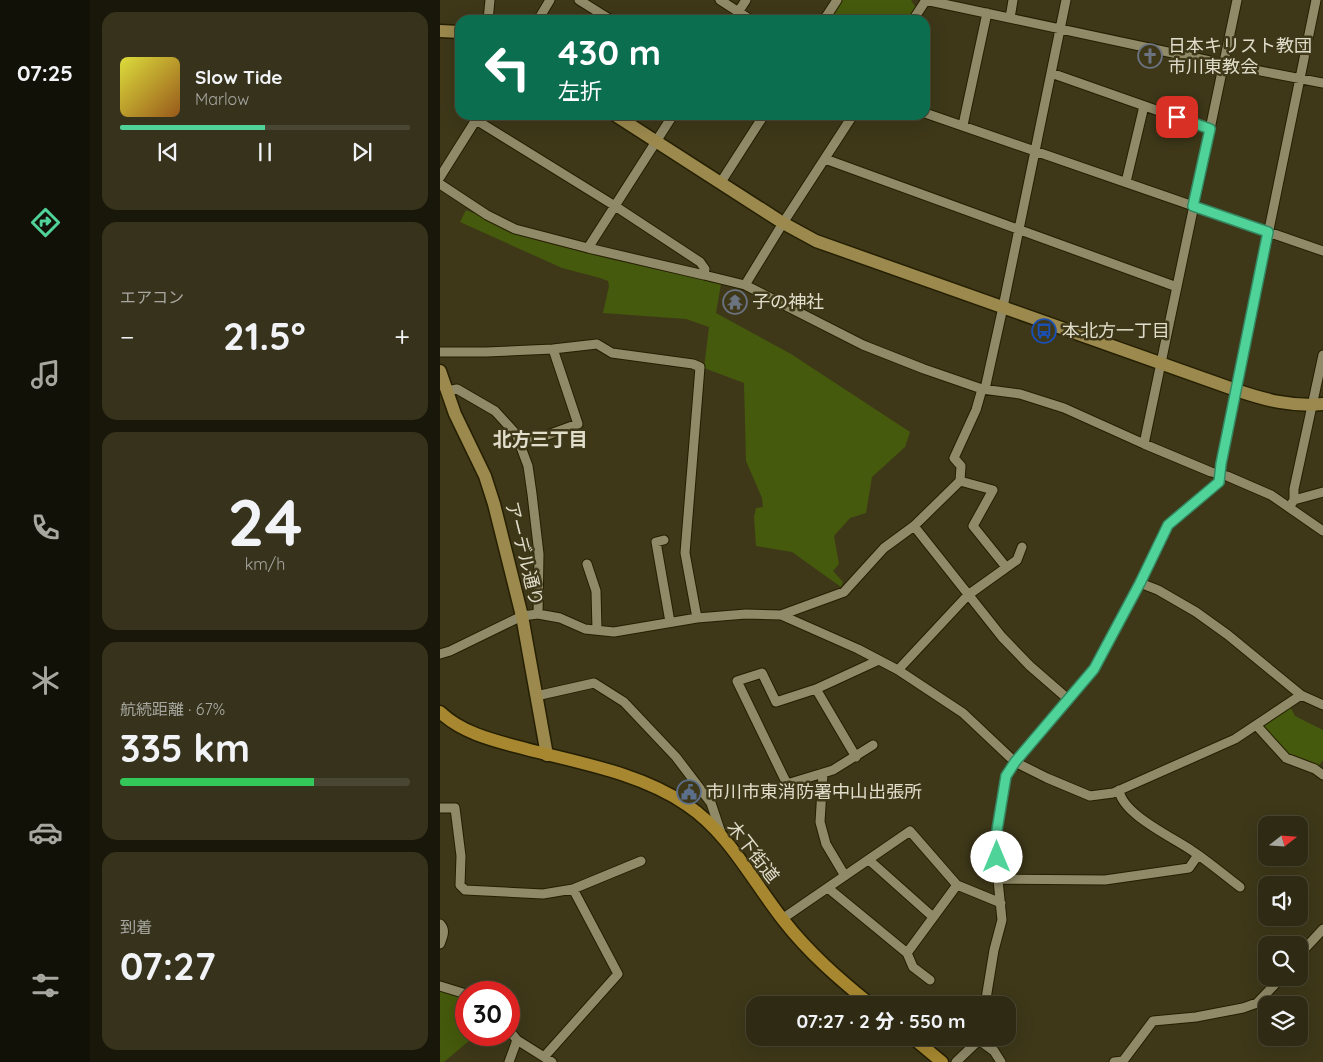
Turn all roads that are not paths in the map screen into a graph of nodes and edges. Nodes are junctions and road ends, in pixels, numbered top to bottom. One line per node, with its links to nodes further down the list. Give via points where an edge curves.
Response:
1 (490, 0): 14 (street)
2 (550, 0): 15 (street)
3 (579, 0): 16 (street)
4 (720, 0): 12 (street)
5 (746, 0): 12 (street)
6 (836, 0): 19 (street)
7 (926, 0): 13 (street); 20 (street)
8 (1013, 0): 21 (street)
9 (1066, 0): 22 (street)
10 (1237, 0): 25 (street)
11 (1316, 0): 27 (street)
12 (738, 12): 17 (street); 18 (street)
13 (987, 13): 21 (street); 37 (street)
14 (488, 15)
15 (541, 15)
16 (603, 15)
17 (736, 15)
18 (743, 15)
19 (827, 15)
20 (916, 15)
21 (1010, 18): 22 (street)
22 (1060, 29): 25 (street); 26 (street)
23 (440, 30): 24 (street)
24 (455, 32)
25 (1224, 64): 27 (street); 38 (street)
26 (1050, 73): 29 (street); 40 (street)
27 (1300, 78): 28 (street); 50 (street)
28 (1323, 83)
29 (1144, 106): 38 (street); 44 (street)
30 (930, 114): 37 (street)
31 (476, 120): 42 (street)
32 (480, 120): 46 (street)
33 (623, 120): 39 (street)
34 (670, 120): 39 (street)
35 (761, 120): 43 (street)
36 (850, 120): 41 (street)
37 (963, 125): 40 (street)
38 (1210, 129): 47 (street)
39 (656, 141): 43 (street); 46 (street)
40 (1035, 150): 44 (street); 49 (street)
41 (825, 159): 48 (street); 49 (street)
42 (440, 177)
43 (721, 182): 48 (street)
44 (1126, 182): 47 (street)
45 (440, 184): 51 (street, via 515,229)
46 (614, 206): 51 (street); 53 (street, via 700,262 705,269)
47 (1193, 206): 50 (street); 55 (street)
48 (783, 223): 54 (street); 56 (street, via 816,241)
49 (1019, 229): 55 (street); 56 (street)
50 (1268, 232): 52 (street); 63 (street)
51 (588, 248): 53 (street)
52 (1323, 251)
53 (704, 275): 54 (street)
54 (746, 285): 62 (street, via 863,345)
55 (1177, 287): 60 (street)
56 (1003, 307): 60 (street); 62 (street)
57 (552, 349): 58 (street); 67 (street, via 578,424); 83 (street, via 597,344 612,353 700,367 685,553)
58 (440, 352)
59 (1323, 355): 65 (street)
60 (1161, 364): 63 (street); 66 (street)
61 (440, 371): 64 (street, アーデル通り)
62 (983, 389): 66 (street, via 1020,394 1064,408); 69 (street, via 954,458 961,466)
63 (1236, 390): 65 (street, via 1283,404); 68 (street)
64 (447, 391): 67 (street, via 457,389 495,411 516,434); 82 (street, アーデル通り, via 488,485)
65 (1318, 405): 71 (street)
66 (1144, 444): 68 (street)
67 (520, 446): 80 (street, via 528,466 539,554)
68 (1220, 474): 71 (street); 78 (street, via 1219,482 1168,525)
69 (960, 481): 72 (street); 77 (street, via 993,490 973,526)
70 (1323, 492): 71 (street)
71 (1291, 503): 73 (street)
72 (914, 526): 79 (street); 81 (street, via 884,548 844,592)
73 (1323, 531)
74 (664, 540): 84 (street, via 656,542)
75 (1022, 547): 77 (street, via 1017,560)
76 (588, 564): 85 (street, via 596,591)
77 (1006, 567): 79 (street)
78 (1140, 583): 90 (street, via 1196,612); 92 (street, via 1094,669)
79 (968, 595): 88 (street); 92 (street, via 1024,660)
80 (538, 614): 82 (street); 85 (street)
81 (781, 615): 83 (street); 87 (street)
82 (522, 616): 86 (street); 91 (street, アーデル通り)
83 (697, 618): 84 (street)
84 (670, 622): 85 (street, via 614,632)
85 (597, 630)
86 (440, 654)
87 (879, 660): 88 (street); 89 (street)
88 (898, 670): 99 (street, via 963,713)
89 (816, 689): 98 (street); 100 (street, via 776,702 762,673 737,681 787,784)
90 (1301, 695): 93 (street); 95 (street)
91 (536, 696): 97 (street, アーデル通り); 104 (street, via 594,684 624,702 676,757 711,803)
92 (1068, 699): 99 (street)
93 (1323, 705)
94 (440, 712): 97 (main road, 木下街道, via 466,730 493,741)
95 (1257, 726): 101 (street, via 1286,758); 102 (street)
96 (873, 745): 98 (street)
97 (547, 754): 104 (main road, 木下街道, via 652,786 688,805)
98 (856, 757): 100 (street)
99 (1015, 762): 102 (street, via 1090,796); 109 (street, via 1006,776 997,830)
100 (823, 772): 108 (street, via 820,822 826,844)
101 (1323, 775)
102 (1120, 790): 105 (street, via 1120,798 1139,817)
103 (440, 808): 113 (street, via 455,808 461,856 460,885 465,890 543,894)
104 (724, 839): 116 (main road, 木下街道)
105 (1198, 855): 109 (street, via 1189,868 1105,880); 111 (street)
106 (868, 860): 108 (street); 110 (street, via 910,831); 115 (street)
107 (641, 861): 113 (street)
108 (845, 876): 112 (street)
109 (998, 878): 114 (street)
110 (956, 885): 114 (street); 115 (street)
111 (1240, 887)
112 (828, 888): 116 (street); 121 (street)
113 (573, 889): 133 (street, via 618,974)
114 (1000, 903): 127 (street, via 1002,920)
115 (933, 917): 121 (street)
116 (782, 919): 126 (main road, 木下街道, via 809,951)
117 (440, 924): 119 (street, via 444,934)
118 (1323, 929): 120 (street)
119 (440, 944)
120 (1308, 945)
121 (907, 954): 122 (street, via 914,967)
122 (930, 980)
123 (440, 986): 125 (street)
124 (1273, 986): 139 (street, via 1256,1003 1242,1008 1154,1022 1123,1060)
125 (455, 991)
126 (860, 996)
127 (986, 996)
128 (520, 1042): 133 (street)
129 (515, 1046): 134 (street)
130 (923, 1046): 136 (main road)
131 (972, 1046): 137 (street)
132 (988, 1046): 138 (street)
133 (544, 1057): 135 (street)
134 (509, 1062)
135 (552, 1062)
136 (942, 1062)
137 (956, 1062)
138 (1002, 1062)
139 (1114, 1062)

